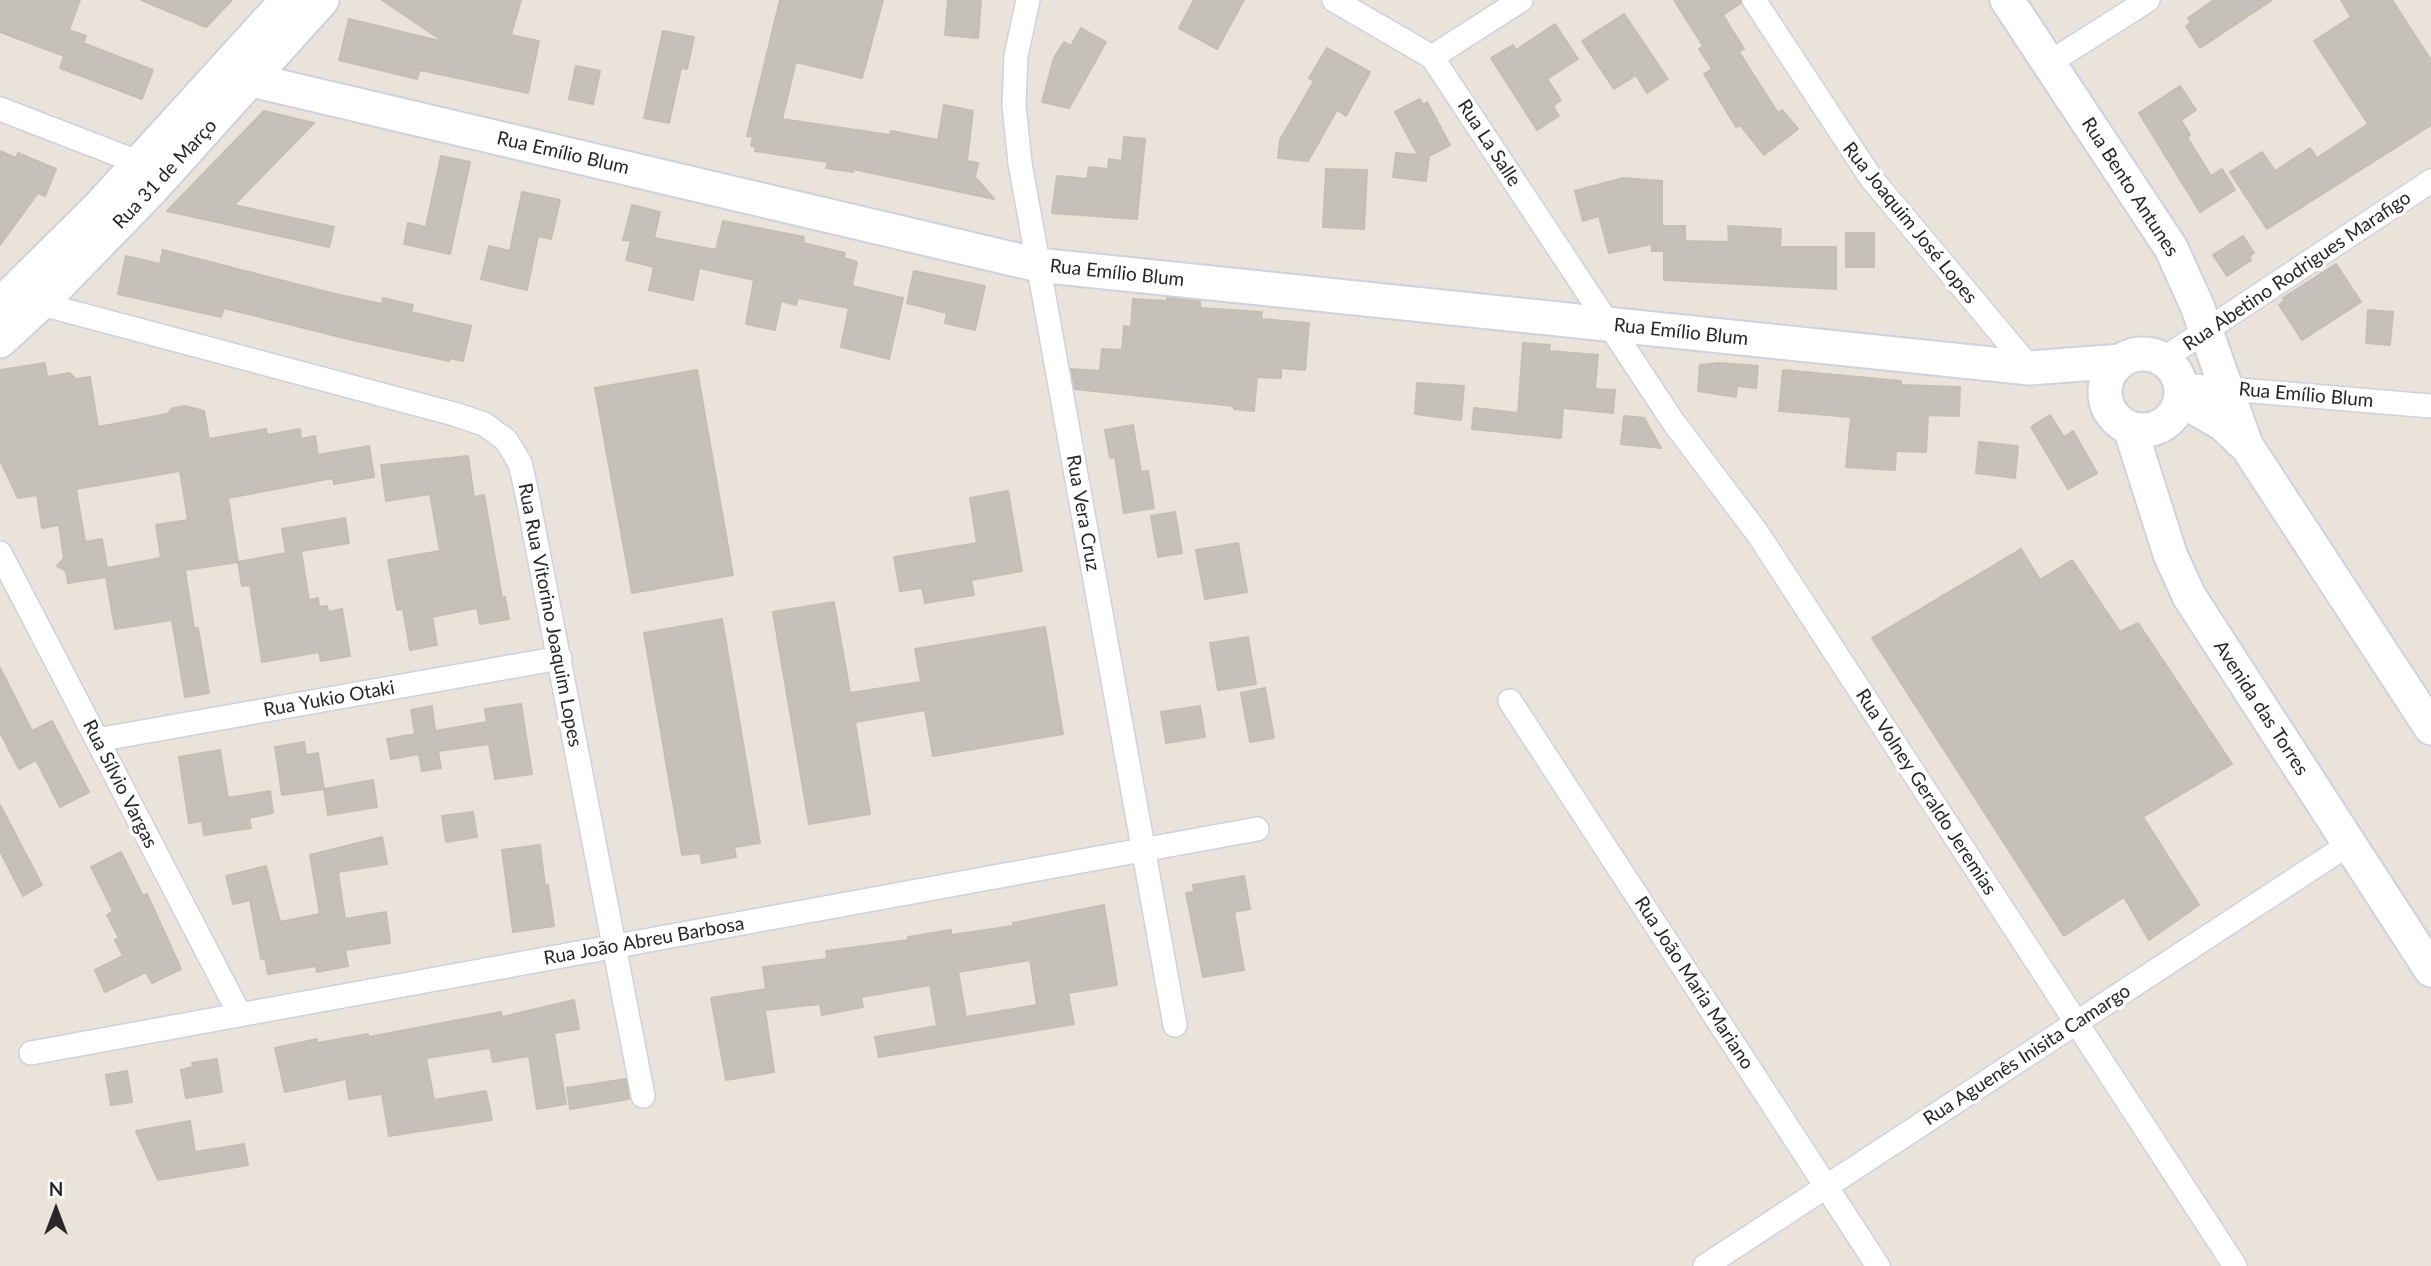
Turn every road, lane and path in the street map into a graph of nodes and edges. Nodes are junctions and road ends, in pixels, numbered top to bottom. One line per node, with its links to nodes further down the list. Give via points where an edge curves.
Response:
1 (287, 0): 11 (main road, Rua 31 de Março)
2 (323, 0): 11 (main road, Rua 31 de Março)
3 (1028, 0): 15 (street, Rua Vera Cruz, via 1016,56 1014,106)
4 (1334, 0): 9 (street, Rua La Salle)
5 (1521, 0): 9 (street)
6 (1754, 0): 21 (street, Rua Joaquim José Lopes, via 1871,178)
7 (2007, 0): 10 (main road, Rua Bento Antunes)
8 (2148, 0): 10 (street)
9 (1432, 57): 17 (street, Rua La Salle)
10 (2049, 63): 18 (main road, Rua Bento Antunes, via 2171,248)
11 (237, 77): 13 (main road, Rua 31 de Março); 15 (main road, Rua Emílio Blum); 16 (main road, Rua 31 de Março)
12 (0, 110): 13 (street)
13 (140, 163): 16 (main road, Rua 31 de Março)
14 (2431, 181): 18 (street, Rua Abetino Rodrigues Marafigo)
15 (1038, 265): 17 (main road, Rua Emílio Blum); 35 (street, Rua Vera Cruz)
16 (17, 301): 19 (main road, Rua 31 de Março); 29 (street, Rua Rua Vitorino Joaquim Lopes, via 484,424 506,440 520,463)
17 (1608, 324): 21 (main road, Rua Emílio Blum); 39 (street, Rua Volney Geraldo Jeremias, via 1694,452 1758,534)
18 (2206, 334): 22 (street, Rua Abetino Rodrigues Marafigo); 23 (main road, Rua Bento Antunes)
19 (0, 341)
20 (2121, 361): 21 (main road, Rua Emílio Blum); 22 (main road, via 2142,354); 24 (main road, via 2108,379)
21 (2030, 368): 24 (main road, Rua Emílio Blum)
22 (2175, 381): 23 (street, Rua Emílio Blum); 26 (main road, via 2168,422 2156,429); 27 (main road)
23 (2225, 388): 25 (street, Rua Emílio Blum); 27 (main road)
24 (2106, 400): 26 (main road, via 2119,422)
25 (2431, 406)
26 (2130, 428): 34 (main road, Avenida das Torres, via 2169,554 2189,596)
27 (2246, 446): 31 (main road)
28 (0, 553): 32 (street, Rua Sílvio Vargas)
29 (560, 658): 32 (street, Rua Yukio Otaki); 36 (street, Rua Rua Vitorino Joaquim Lopes)
30 (1510, 701): 43 (street, Rua João Maria Mariano)
31 (2431, 728)
32 (97, 740): 38 (street, Rua Sílvio Vargas)
33 (1257, 829): 35 (street, Rua João Abreu Barbosa)
34 (2349, 844): 37 (main road, Avenida das Torres); 39 (street, Rua Aguenês Inisita Camargo)
35 (1143, 850): 36 (street, Rua João Abreu Barbosa); 40 (street, Rua Vera Cruz)
36 (615, 947): 38 (street, Rua João Abreu Barbosa); 42 (street, Rua Rua Vitorino Joaquim Lopes)
37 (2431, 970)
38 (240, 1015): 41 (street, Rua João Abreu Barbosa)
39 (2076, 1023): 43 (street, Rua Aguenês Inisita Camargo); 46 (street, Rua Volney Geraldo Jeremias)
40 (1175, 1025)
41 (31, 1053)
42 (643, 1096)
43 (1826, 1187): 44 (street, Rua Aguenês Inisita Camargo); 45 (street, Rua João Maria Mariano)
44 (1705, 1266)
45 (1878, 1266)
46 (2235, 1266)

